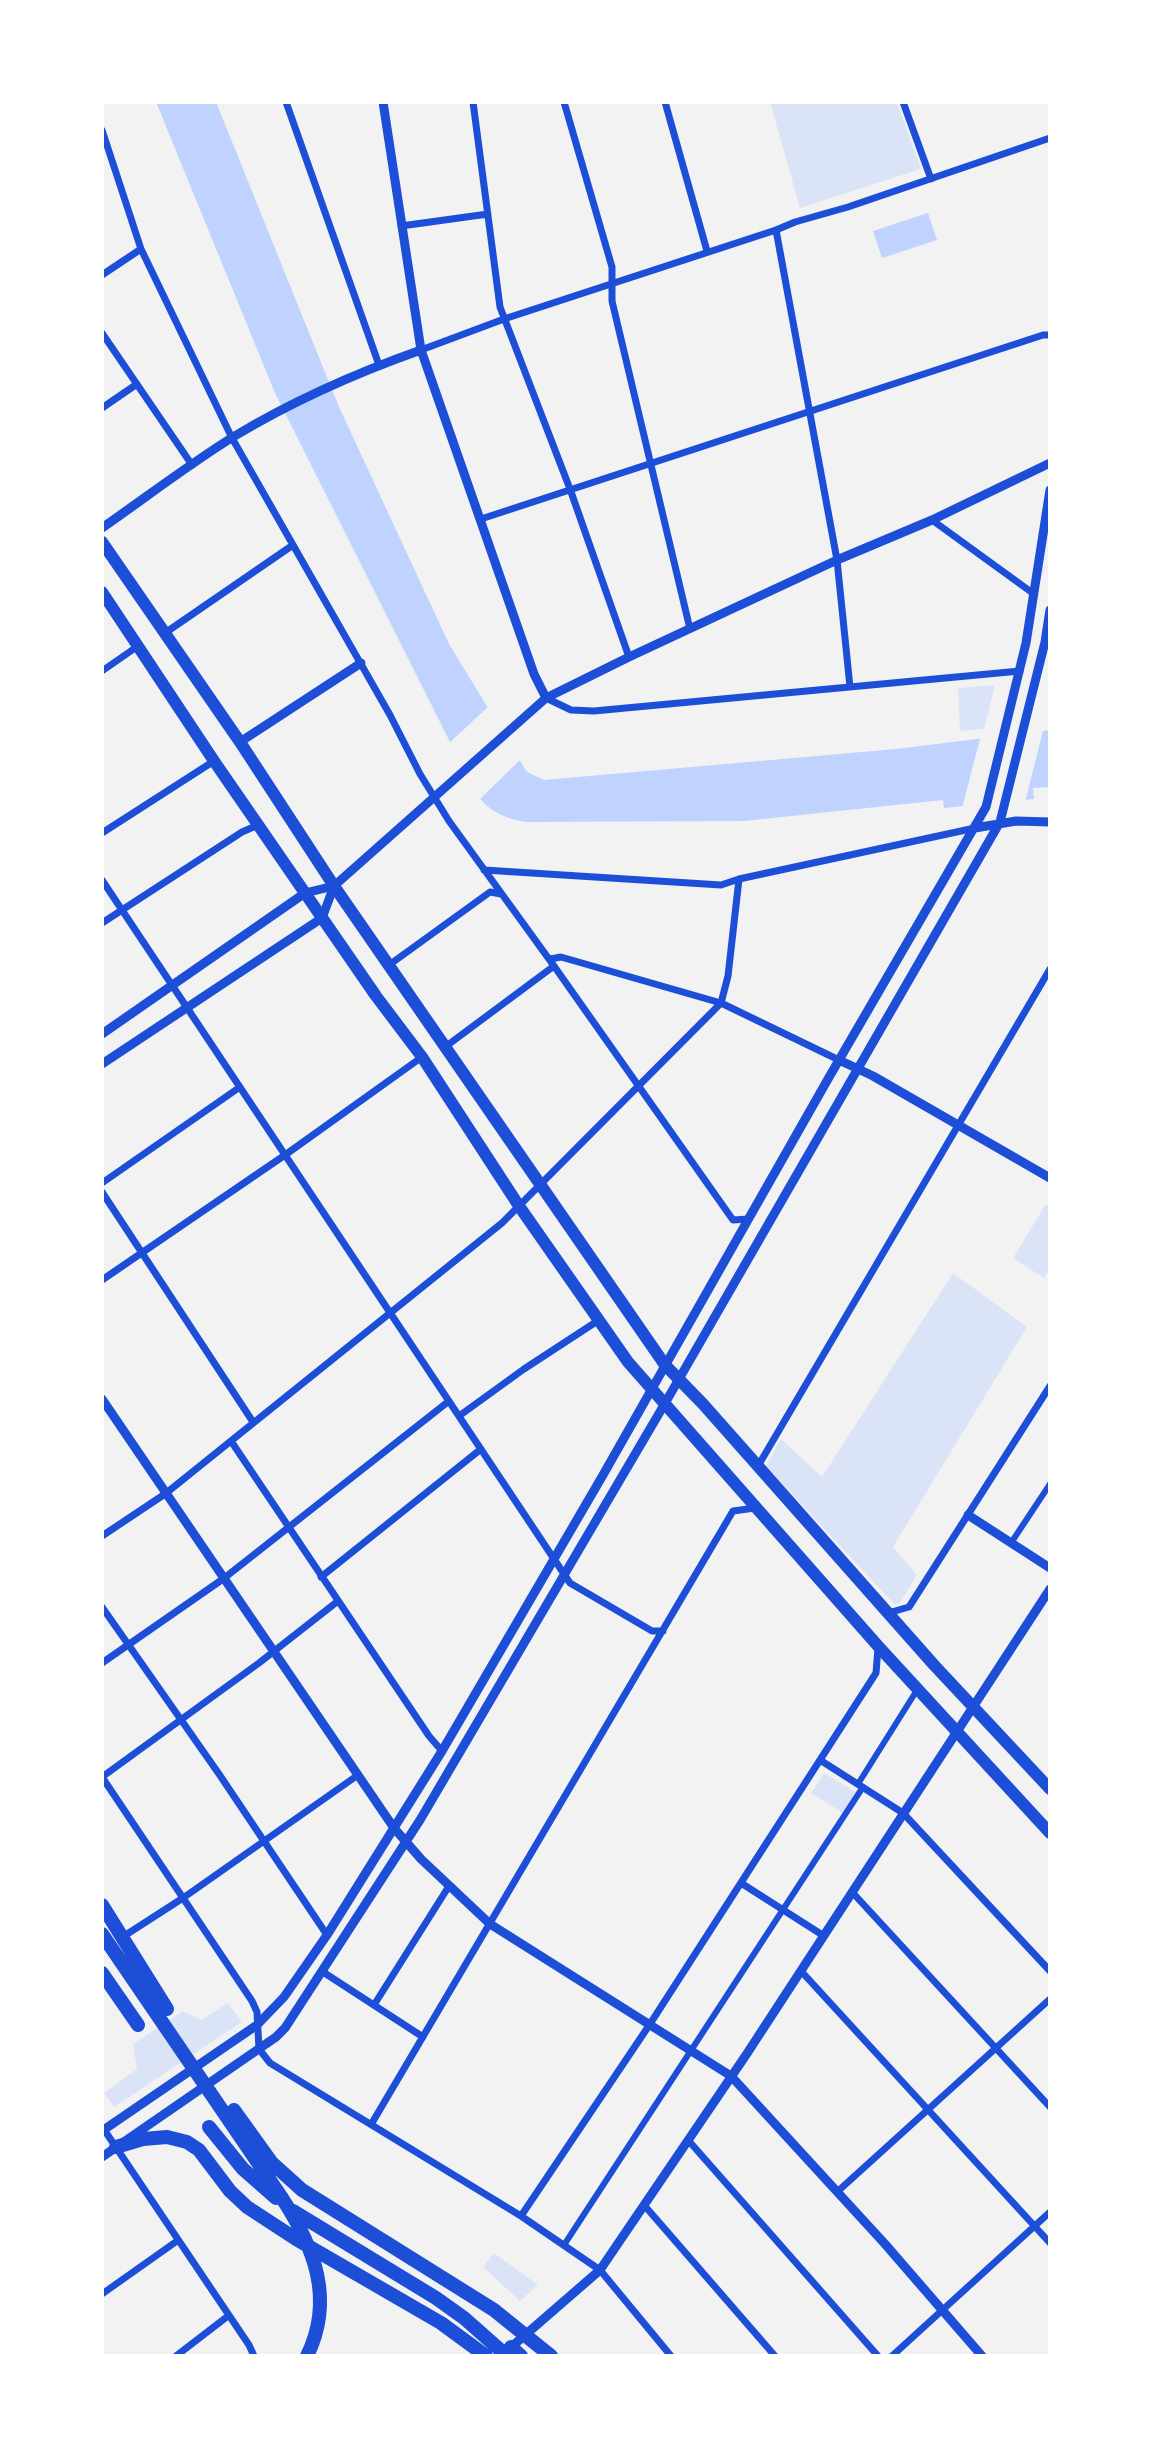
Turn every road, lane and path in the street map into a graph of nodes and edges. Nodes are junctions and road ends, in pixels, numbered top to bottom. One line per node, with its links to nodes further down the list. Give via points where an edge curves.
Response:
1 (286, 102): 23 (street)
2 (383, 102): 13 (street)
3 (473, 102): 12 (street)
4 (564, 102): 18 (street, via 612,267)
5 (665, 102): 16 (street)
6 (903, 102): 11 (street)
7 (102, 130): 9 (street)
8 (1050, 138): 11 (street)
9 (111, 159): 10 (street); 15 (street)
10 (102, 165)
11 (931, 179): 14 (street)
12 (488, 214): 13 (street); 19 (street)
13 (401, 226): 22 (street)
14 (776, 230): 16 (street); 26 (street)
15 (141, 249): 17 (street); 27 (street)
16 (707, 251): 18 (street)
17 (102, 275)
18 (612, 283): 19 (street); 28 (street)
19 (504, 319): 22 (street); 31 (street)
20 (102, 333): 24 (street)
21 (1050, 335): 26 (street)
22 (421, 350): 23 (street); 33 (street)
23 (379, 365): 27 (street)
24 (137, 384): 25 (street); 30 (street)
25 (102, 408)
26 (811, 410): 28 (street); 38 (street)
27 (232, 438): 30 (street); 37 (street)
28 (652, 463): 31 (street); 42 (street)
29 (1050, 463): 34 (street)
30 (192, 465): 35 (street)
31 (570, 489): 33 (street); 46 (street)
32 (1050, 490): 40 (street)
33 (481, 519): 51 (street)
34 (932, 520): 38 (street); 40 (street)
35 (102, 528)
36 (102, 542): 43 (main road)
37 (293, 545): 43 (street); 47 (street)
38 (837, 560): 42 (street); 50 (street)
39 (102, 592): 45 (main road)
40 (1034, 594): 49 (street)
41 (1050, 610): 44 (street)
42 (690, 629): 46 (street)
43 (165, 633): 52 (main road)
44 (1047, 642): 55 (street)
45 (138, 646): 48 (street); 53 (main road)
46 (629, 657): 51 (street)
47 (361, 663): 52 (street); 54 (street)
48 (102, 671)
49 (1020, 671): 50 (street); 58 (street, via 986,807)
50 (850, 687): 51 (street, via 594,711 571,710)
51 (546, 698): 54 (street)
52 (240, 742): 63 (main road)
53 (214, 761): 57 (main road); 59 (street)
54 (434, 797): 60 (street); 63 (street)
55 (1000, 822): 56 (street); 58 (street); 80 (street)
56 (1050, 822)
57 (258, 825): 64 (main road); 66 (street)
58 (975, 828): 61 (street); 78 (street)
59 (102, 833)
60 (484, 870): 61 (street, via 721,885); 65 (street)
61 (739, 879): 73 (street)
62 (102, 880): 66 (street)
63 (334, 886): 64 (street); 67 (street); 70 (main road)
64 (305, 893): 67 (main road); 72 (street)
65 (501, 894): 69 (street); 70 (street, via 490,892)
66 (121, 910): 68 (street); 72 (street)
67 (322, 918): 74 (street); 77 (main road)
68 (102, 923)
69 (552, 963): 73 (street, via 561,957); 76 (street); 81 (street)
70 (389, 965): 76 (main road)
71 (1050, 969): 83 (street)
72 (173, 985): 74 (street); 75 (street)
73 (721, 1003): 78 (street); 81 (street)
74 (187, 1009): 79 (street); 82 (street)
75 (102, 1034)
76 (445, 1047): 87 (main road)
77 (422, 1057): 84 (street); 89 (main road)
78 (839, 1060): 80 (street); 90 (street)
79 (102, 1064)
80 (857, 1068): 83 (street); 96 (street)
81 (638, 1086): 87 (street); 90 (street, via 733,1220)
82 (240, 1087): 84 (street); 86 (street)
83 (958, 1124): 85 (street); 106 (street)
84 (285, 1155): 91 (street); 93 (street)
85 (1050, 1178)
86 (102, 1183)
87 (539, 1185): 89 (street); 95 (main road)
88 (102, 1192): 91 (street)
89 (519, 1206): 93 (street); 94 (main road)
90 (749, 1219): 95 (street)
91 (142, 1253): 92 (street); 103 (street)
92 (102, 1280)
93 (390, 1311): 100 (street); 103 (street)
94 (599, 1320): 98 (main road); 102 (street)
95 (665, 1365): 96 (main road); 98 (street)
96 (679, 1379): 101 (street); 106 (main road)
97 (1050, 1386): 110 (street)
98 (651, 1390): 101 (main road); 114 (street)
99 (102, 1399): 108 (street)
100 (449, 1401): 102 (street); 111 (street)
101 (664, 1405): 109 (main road); 116 (street)
102 (459, 1416): 105 (street)
103 (253, 1422): 104 (street)
104 (231, 1441): 108 (street); 111 (street)
105 (481, 1449): 114 (street); 117 (street)
106 (758, 1466): 122 (main road)
107 (1050, 1484): 113 (street)
108 (165, 1494): 112 (street); 118 (street)
109 (755, 1508): 123 (street, via 733,1511); 125 (main road)
110 (968, 1515): 113 (street); 122 (street, via 909,1607)
111 (289, 1529): 117 (street); 118 (street)
112 (102, 1536)
113 (1011, 1543): 115 (street)
114 (554, 1558): 116 (street); 132 (street)
115 (1050, 1568)
116 (565, 1574): 123 (street, via 570,1583 652,1631); 144 (street)
117 (321, 1577): 120 (street)
118 (223, 1579): 124 (street); 126 (street)
119 (1050, 1589): 129 (street)
120 (338, 1601): 126 (street); 132 (street)
121 (102, 1607): 124 (street)
122 (888, 1613): 129 (main road)
123 (663, 1631): 151 (street)
124 (129, 1645): 127 (street); 130 (street)
125 (878, 1646): 128 (main road); 133 (street, via 876,1673)
126 (274, 1653): 130 (street); 135 (street)
127 (102, 1663)
128 (917, 1690): 131 (main road); 138 (street)
129 (973, 1707): 131 (street); 137 (main road)
130 (182, 1720): 136 (street); 143 (street)
131 (957, 1733): 140 (street); 142 (main road)
132 (442, 1751): 141 (street)
133 (820, 1760): 138 (street); 145 (street)
134 (1050, 1769): 137 (street)
135 (358, 1775): 141 (street); 143 (street)
136 (102, 1777): 148 (street)
137 (1040, 1778): 139 (main road)
138 (860, 1786): 140 (street); 150 (street)
139 (1050, 1789)
140 (903, 1813): 147 (street); 157 (street)
141 (394, 1828): 144 (street); 153 (street)
142 (1050, 1833)
143 (264, 1839): 148 (street); 153 (street)
144 (406, 1843): 146 (street); 158 (street)
145 (741, 1883): 150 (street); 163 (street)
146 (449, 1886): 151 (street); 161 (street)
147 (852, 1892): 154 (street); 167 (street)
148 (183, 1898): 155 (street); 165 (street, via 252,2001)
149 (102, 1905): 162 (highway)
150 (784, 1910): 154 (street); 169 (street)
151 (490, 1924): 163 (street); 166 (street)
152 (102, 1934): 195 (highway, via 302,2232 315,2266 320,2303)
153 (327, 1935): 165 (street, via 284,1997)
154 (824, 1936): 156 (street)
155 (102, 1950)
156 (801, 1971): 170 (street); 172 (street)
157 (1050, 1971)
158 (323, 1972): 161 (street); 168 (street, via 285,2028)
159 (102, 1973): 164 (highway)
160 (1050, 1999): 167 (street)
161 (374, 2005): 166 (street)
162 (167, 2009)
163 (650, 2024): 169 (street); 183 (street)
164 (138, 2025)
165 (257, 2025): 168 (street); 176 (street)
166 (423, 2037): 174 (street)
167 (995, 2046): 171 (street); 172 (street)
168 (259, 2049): 174 (street, via 270,2063); 178 (street)
169 (691, 2050): 170 (street); 187 (street)
170 (731, 2076): 177 (street); 180 (street)
171 (1050, 2107)
172 (926, 2109): 180 (street); 184 (street)
173 (234, 2110): 197 (highway, via 272,2163 302,2190 494,2310)
174 (372, 2123): 183 (street)
175 (209, 2127): 192 (highway, via 273,2196 436,2298)
176 (103, 2129): 178 (street)
177 (688, 2140): 181 (street); 200 (street)
178 (116, 2147): 179 (street); 185 (street); 196 (highway, via 167,2137 187,2142 247,2207 441,2323)
179 (102, 2157)
180 (837, 2192): 190 (street)
181 (644, 2205): 188 (street); 199 (street)
182 (1050, 2212): 184 (street)
183 (521, 2216): 187 (street)
184 (1035, 2226): 186 (street); 190 (street)
185 (177, 2241): 189 (street); 191 (street)
186 (1050, 2243)
187 (564, 2245): 188 (street)
188 (600, 2270): 192 (street); 198 (street)
189 (102, 2294)
190 (943, 2311): 201 (street); 202 (street)
191 (228, 2316): 193 (street); 194 (street)
192 (510, 2354)
193 (176, 2356)
194 (254, 2356)
195 (307, 2356)
196 (486, 2356)
197 (551, 2356)
198 (671, 2356)
199 (775, 2356)
200 (878, 2356)
201 (892, 2356)
202 (982, 2356)

